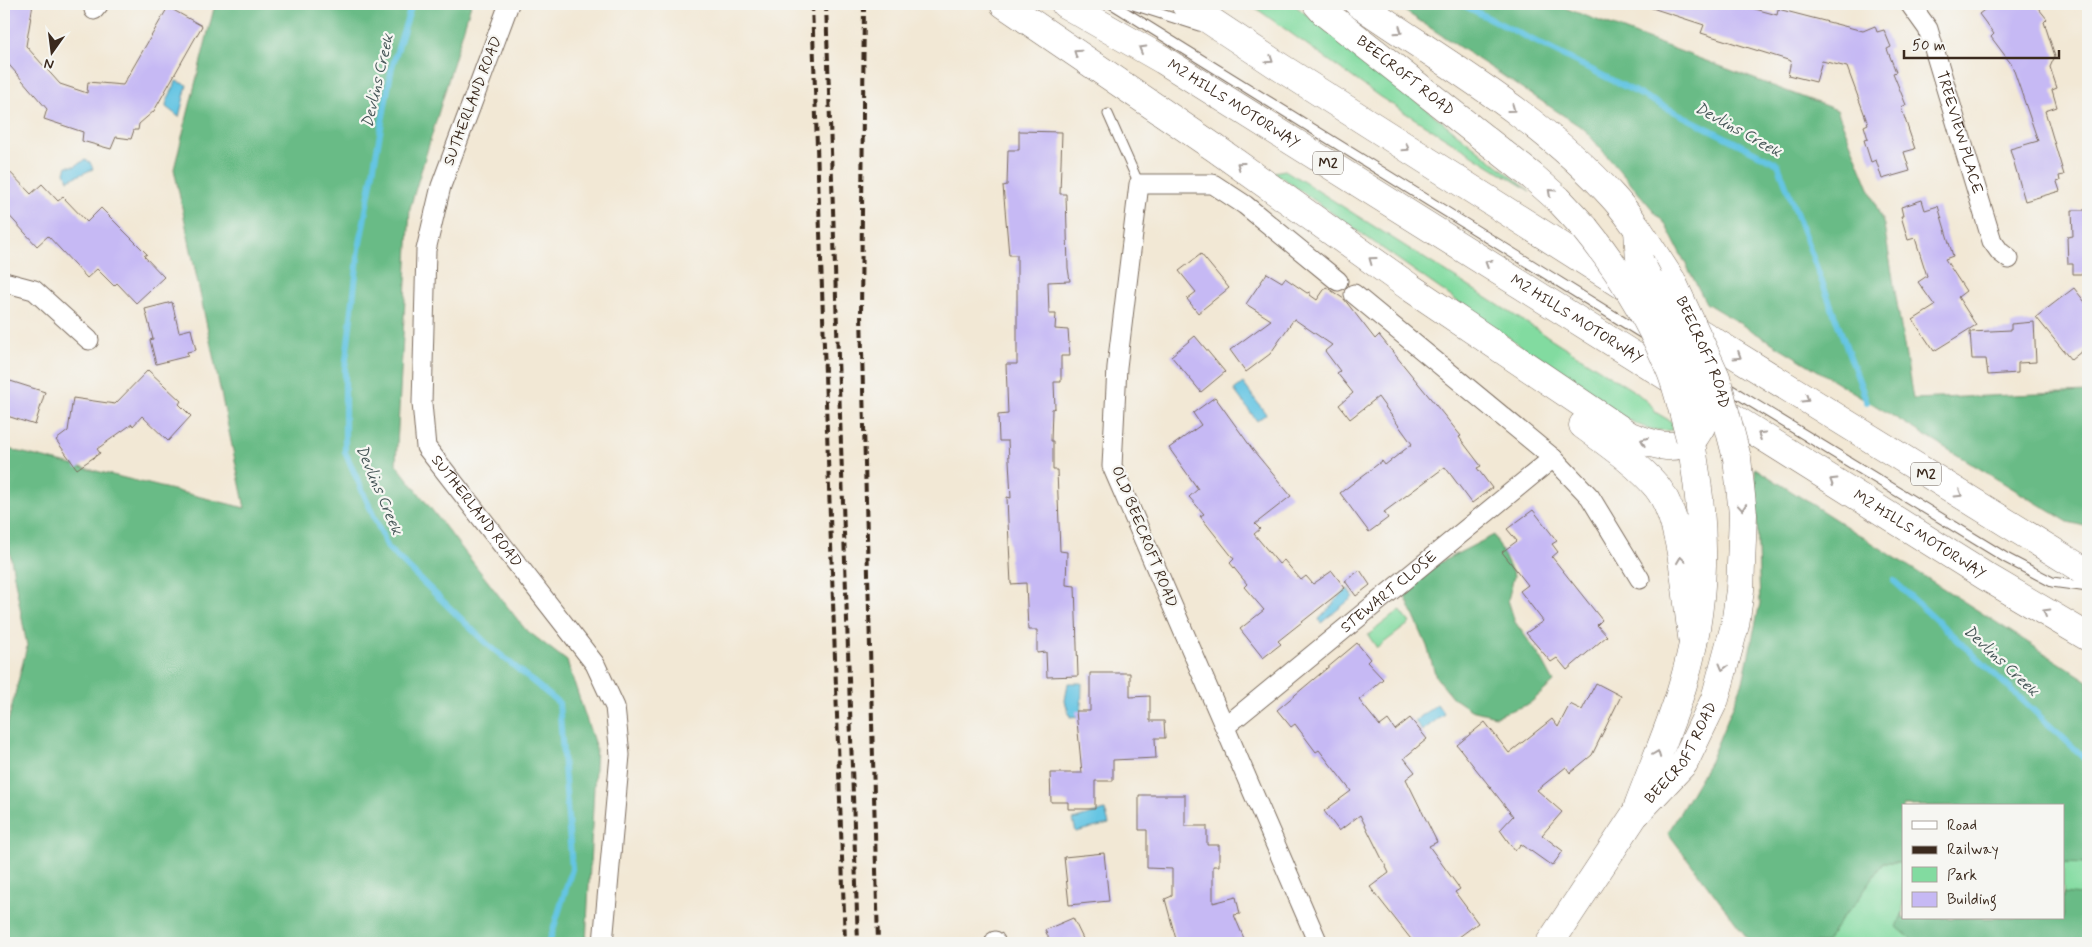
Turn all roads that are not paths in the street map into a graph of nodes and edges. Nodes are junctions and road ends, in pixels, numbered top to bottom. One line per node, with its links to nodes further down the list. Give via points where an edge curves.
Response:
1 (509, 4): 29 (street, SUTHERLAND ROAD, via 441,186 426,250 422,403 425,438 426,447 595,664 615,707 620,755)
2 (1004, 4): 17 (main road, one-way to 2)
3 (1065, 4): 25 (main road, M2 HILLS MOTORWAY / M2, one-way to 3, via 1976,571 1171,66)
4 (1112, 4): 24 (lane, via 2006,558 2052,582)
5 (1130, 4): 10 (lane)
6 (1185, 4): 10 (main road, M2)
7 (1317, 4): 20 (main road, BEECROFT ROAD, one-way to 7, bridge, via 1671,372 1639,305 1585,228 1532,176)
8 (1359, 4): 13 (main road, BEECROFT ROAD, one-way to 13, via 1539,128 1614,198)
9 (1910, 4): 14 (street, TREEVIEW PLACE, via 1928,29 1992,241)
10 (1235, 37): 22 (main road, M2, one-way to 22, via 1554,243)
11 (1108, 114): 12 (lane)
12 (1139, 184): 15 (street, via 1213,184 1245,205); 27 (street, OLD BEECROFT ROAD, via 1118,367 1112,466)
13 (1638, 229): 20 (main road, bridge, via 1640,262 1671,320 1699,386 1704,419); 28 (main road, BEECROFT ROAD, one-way to 28, bridge, via 1672,282 1713,369 1737,458 1743,514 1735,625 1715,699 1684,764)
14 (2009, 259)
15 (1338, 281)
16 (4, 282): 19 (street, via 34,290)
17 (1412, 288): 20 (main road, one-way to 17, via 1677,446 1657,447 1630,436); 26 (main road, one-way to 17, via 1676,526 1657,487 1610,445 1434,311)
18 (1354, 294): 21 (street)
19 (89, 340)
20 (1691, 440): 26 (main road, BEECROFT ROAD, via 1704,546)
21 (1553, 458): 23 (street, via 1590,497); 27 (street, STEWART CLOSE)
22 (2088, 573)
23 (1640, 579)
24 (2088, 587)
25 (2088, 637)
26 (1693, 643): 28 (main road, BEECROFT ROAD, one-way to 26, via 1681,691)
27 (1226, 726): 30 (street, OLD BEECROFT ROAD)
28 (1634, 816): 31 (main road, BEECROFT ROAD)
29 (603, 943)
30 (1318, 943)
31 (1550, 943)

